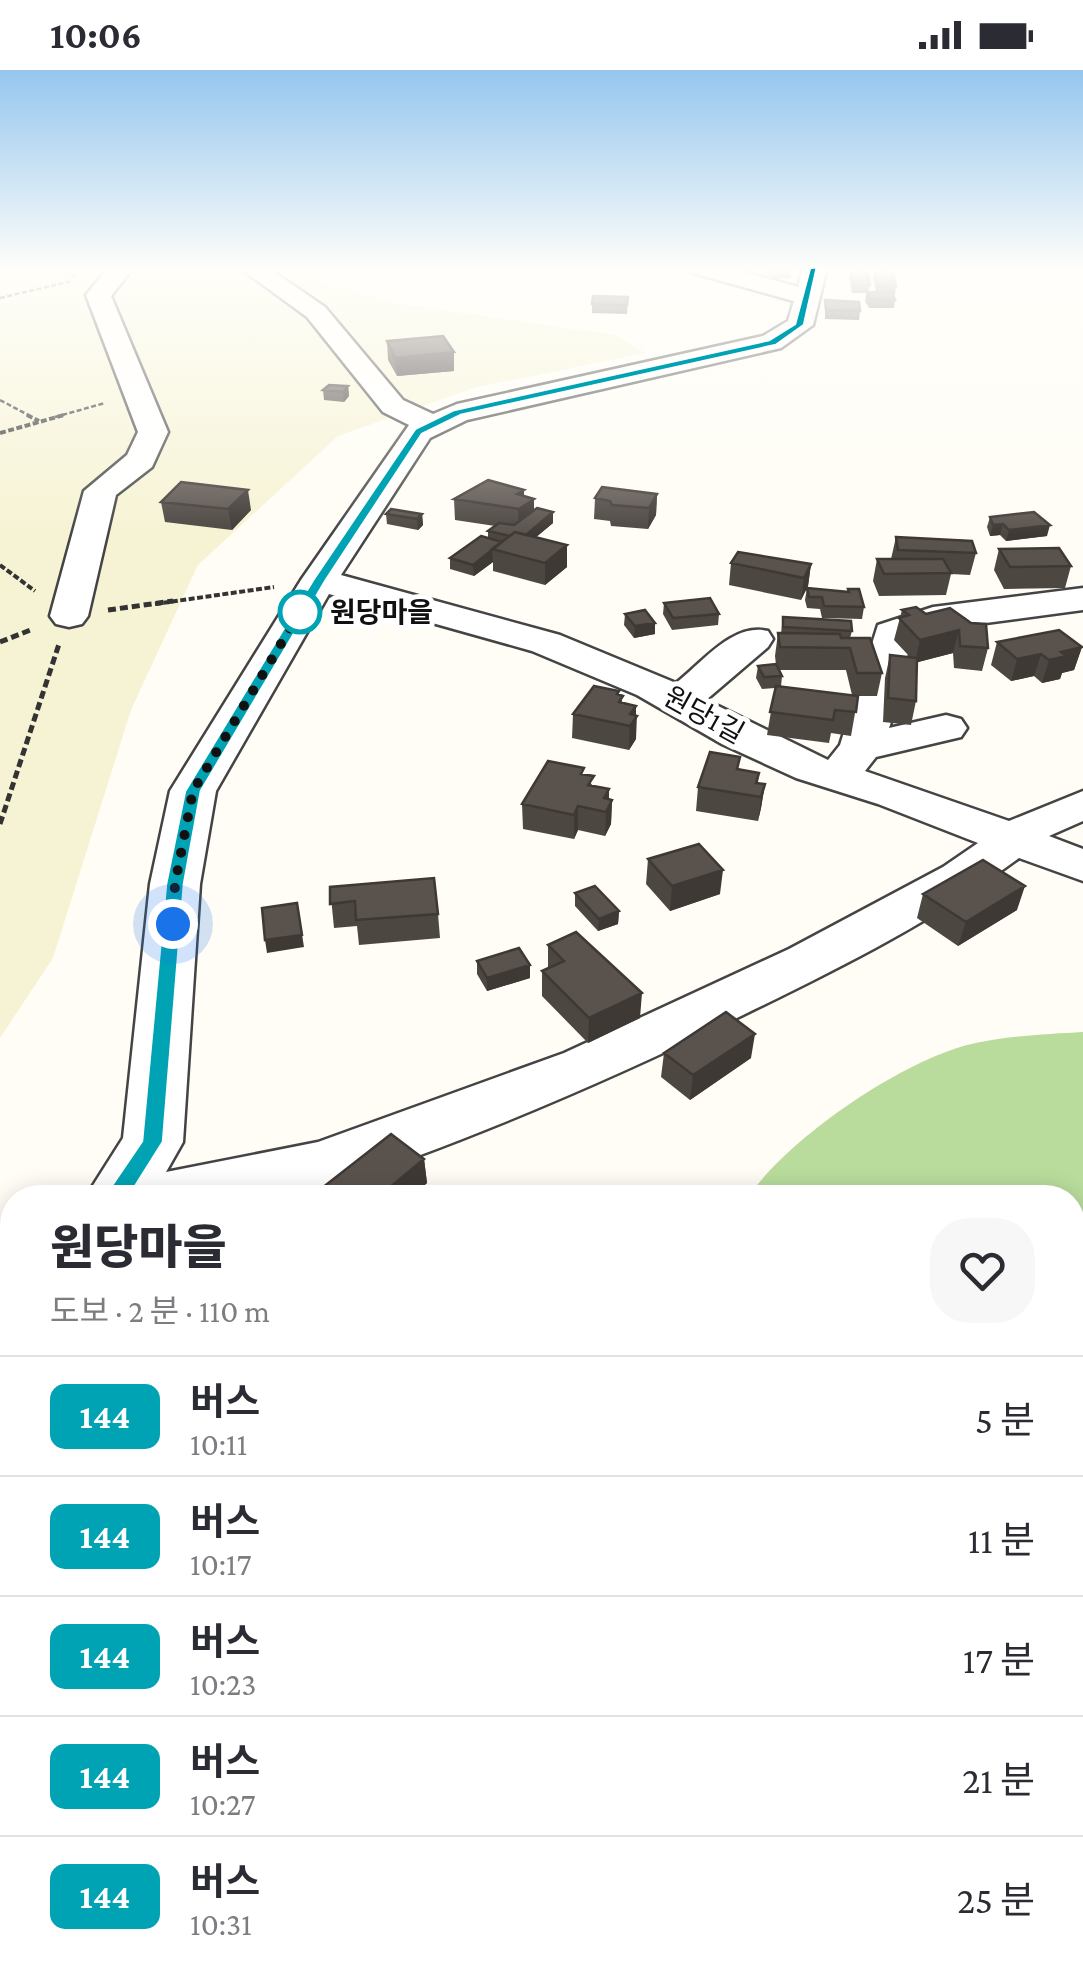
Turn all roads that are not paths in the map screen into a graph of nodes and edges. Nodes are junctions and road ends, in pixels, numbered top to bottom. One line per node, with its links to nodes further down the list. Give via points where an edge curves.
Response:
1 (120, 357): 7 (street, via 153,432 142,460 100,491)
2 (353, 357): 4 (street, via 393,406)
3 (704, 357): 4 (street, via 458,412)
4 (433, 424): 5 (street, via 418,432)
5 (320, 580): 9 (street, 원당1길, via 546,643); 15 (street, via 193,791 175,884 153,1142)
6 (1083, 599): 11 (street, via 933,618 892,633 881,689)
7 (69, 616)
8 (754, 639): 9 (street)
9 (679, 702): 11 (street, 원당1길, via 737,735)
10 (946, 728): 11 (street)
11 (849, 762): 13 (street, 원당1길)
12 (1083, 805): 13 (street)
13 (1014, 840): 14 (street, 원당1길); 16 (street, via 960,878 808,962 584,1068 324,1165)
14 (1083, 866)
15 (125, 1185)
16 (223, 1185)

